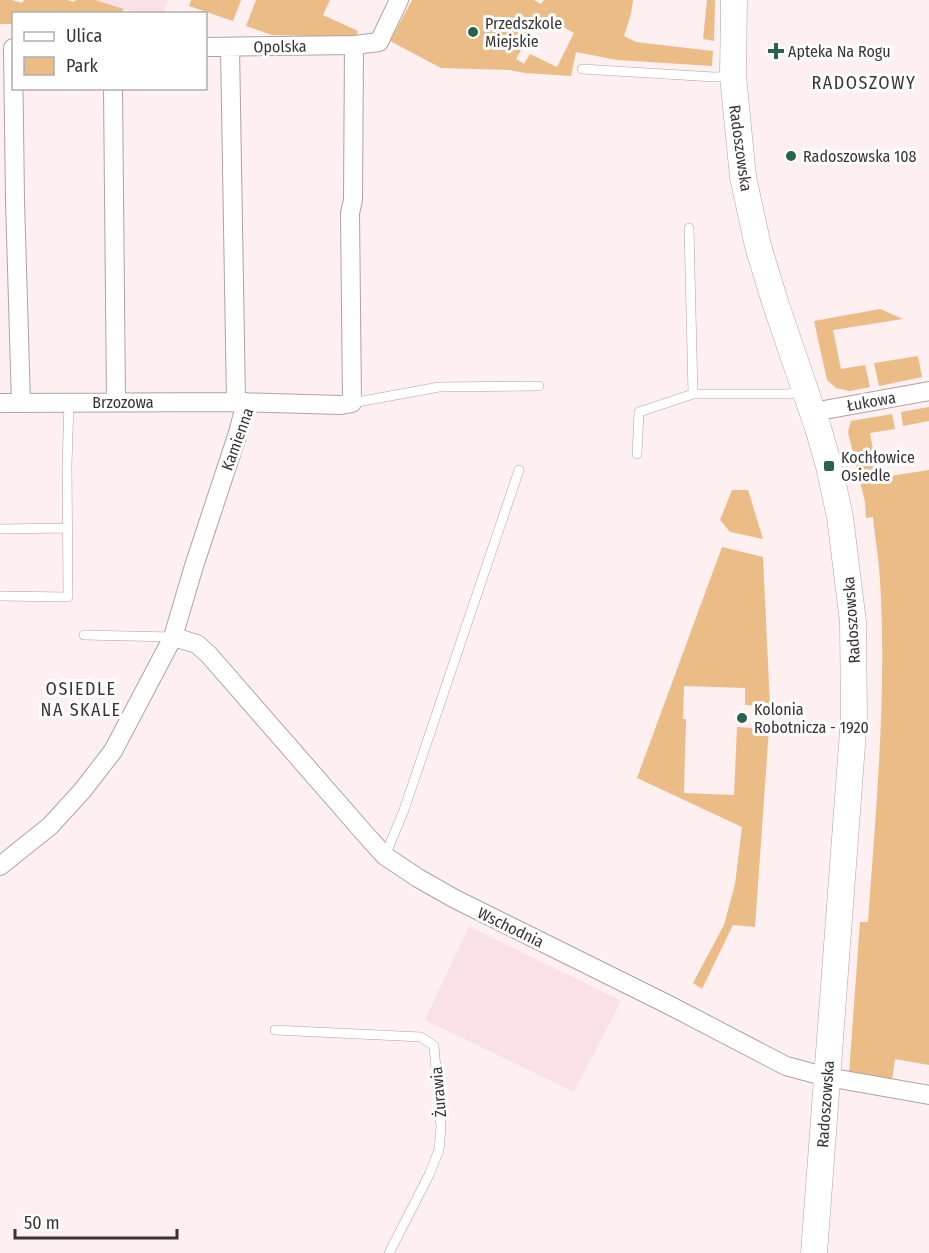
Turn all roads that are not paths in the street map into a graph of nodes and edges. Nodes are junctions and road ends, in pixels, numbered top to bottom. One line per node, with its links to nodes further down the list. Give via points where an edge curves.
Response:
1 (399, 0): 3 (street, via 379,42)
2 (735, 0): 7 (street, Radoszowska)
3 (354, 45): 5 (street, Opolska); 20 (street, via 350,213)
4 (207, 47): 5 (street, Opolska)
5 (230, 47): 16 (street)
6 (582, 69): 7 (lane)
7 (733, 76): 14 (street, Radoszowska, via 743,177 758,246)
8 (13, 90): 18 (street)
9 (113, 90): 15 (street)
10 (689, 228): 13 (lane)
11 (539, 386): 20 (lane, via 439,387)
12 (929, 391): 14 (street, Łukowa)
13 (693, 394): 14 (lane, via 788,394); 21 (lane, via 639,412)
14 (809, 401): 31 (street, Radoszowska, via 840,517 854,622 854,718)
15 (116, 402): 16 (street, Brzozowa); 19 (street, Brzozowa)
16 (241, 402): 20 (street, Kamienna); 27 (street, Kamienna)
17 (0, 403): 18 (street, Brzozowa)
18 (21, 403): 19 (street, Brzozowa)
19 (69, 403): 23 (lane)
20 (352, 403)
21 (637, 454)
22 (519, 470): 28 (lane)
23 (68, 528): 24 (lane); 25 (lane, via 68,597)
24 (0, 529)
25 (0, 596)
26 (84, 634): 27 (lane)
27 (173, 637): 28 (street, Wschodnia, via 197,644 209,655); 29 (street, Kamienna, via 113,751 50,826)
28 (385, 856): 31 (street, Wschodnia, via 455,899 786,1066)
29 (0, 866)
30 (275, 1030): 33 (lane, Żurawia, via 421,1037 434,1046 441,1127 439,1150)
31 (827, 1077): 32 (street, Wschodnia); 34 (street, Radoszowska)
32 (929, 1095)
33 (389, 1253)
34 (814, 1253)

